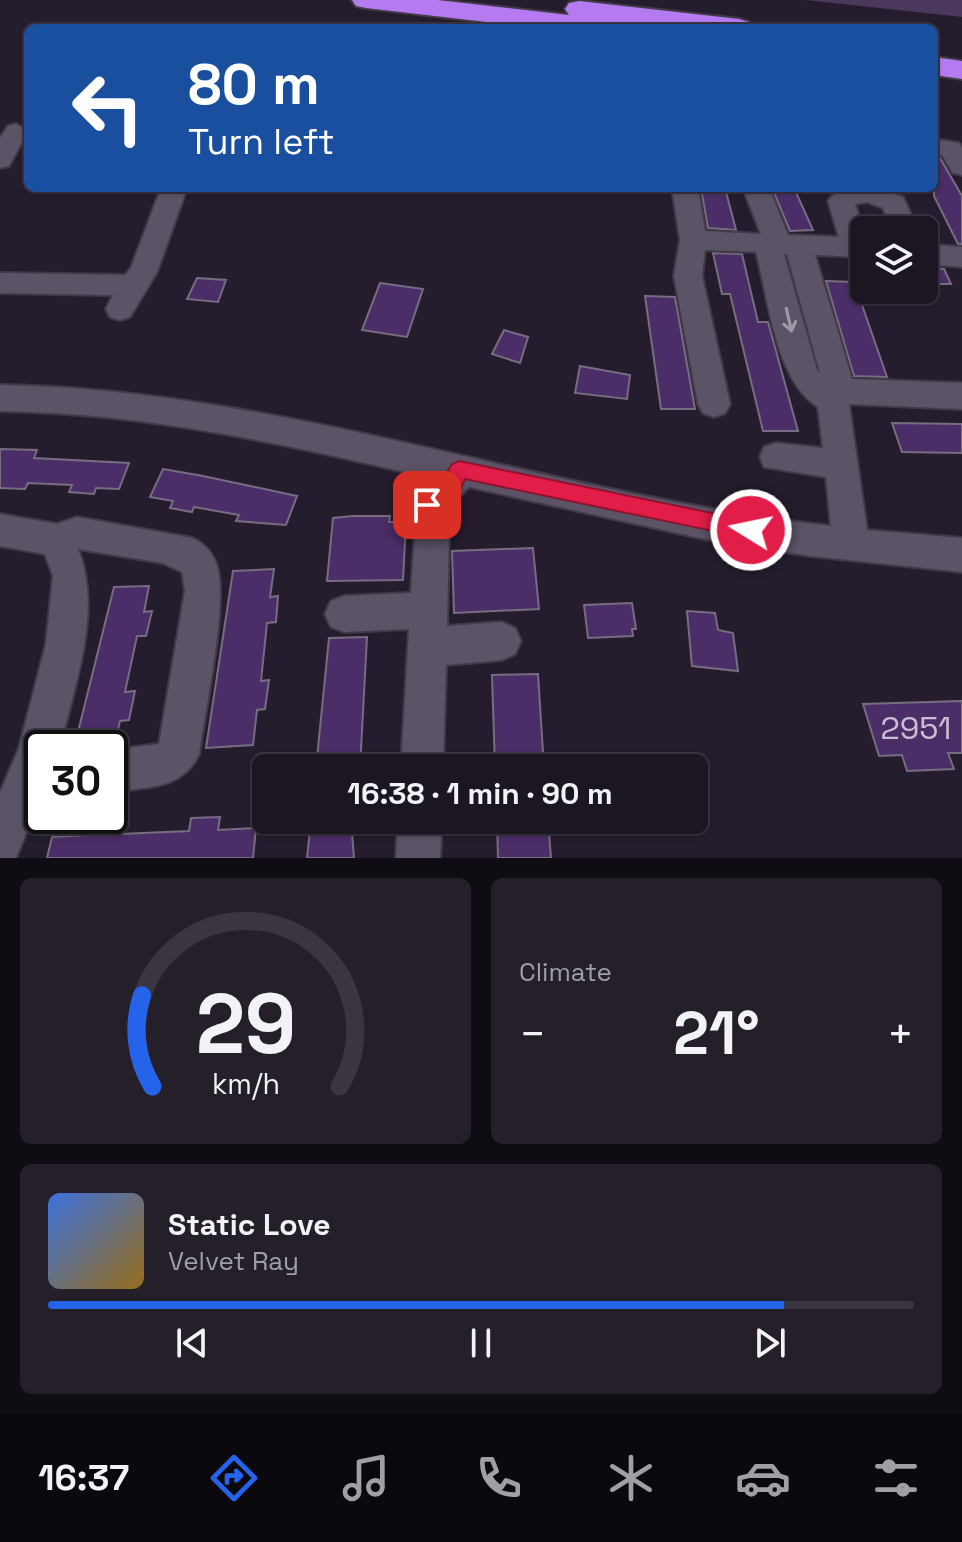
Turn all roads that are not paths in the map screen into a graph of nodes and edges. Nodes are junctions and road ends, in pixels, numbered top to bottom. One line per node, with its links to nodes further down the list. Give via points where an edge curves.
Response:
1 (366, 0): 3 (highway)
2 (500, 0): 4 (highway)
3 (575, 24)
4 (705, 24)
5 (938, 51): 6 (highway)
6 (962, 54)
7 (938, 67): 8 (highway)
8 (962, 70)
9 (16, 131): 11 (street)
10 (938, 147): 12 (street, via 950,148)
11 (0, 160)
12 (962, 167)
13 (173, 192): 23 (street, via 143,272 126,297)
14 (686, 192): 18 (street)
15 (758, 192): 19 (street)
16 (899, 216): 17 (street, via 894,203 853,193 841,201)
17 (850, 223)
18 (693, 240): 19 (street); 27 (street, via 688,276)
19 (782, 246): 20 (street); 24 (street, via 803,375 815,389)
20 (850, 248)
21 (938, 255): 22 (street)
22 (962, 257)
23 (0, 283)
24 (836, 396): 25 (street); 29 (street)
25 (962, 396)
26 (0, 398): 30 (street, via 97,385 144,403 300,433)
27 (714, 404)
28 (776, 457): 29 (street)
29 (842, 464): 33 (street)
30 (457, 476): 33 (street); 36 (street, via 453,517 432,528)
31 (0, 530): 32 (street)
32 (57, 540): 38 (street, via 71,576 65,644); 40 (street, via 77,533 163,547 192,555 200,568 203,591 178,754 169,763)
33 (851, 544): 34 (street)
34 (962, 555)
35 (344, 614): 36 (street)
36 (428, 629): 37 (street); 39 (street)
37 (502, 641)
38 (44, 730)
39 (423, 754)
40 (128, 769)
41 (24, 798): 43 (street)
42 (419, 834): 44 (street)
43 (0, 845)
44 (418, 858)

